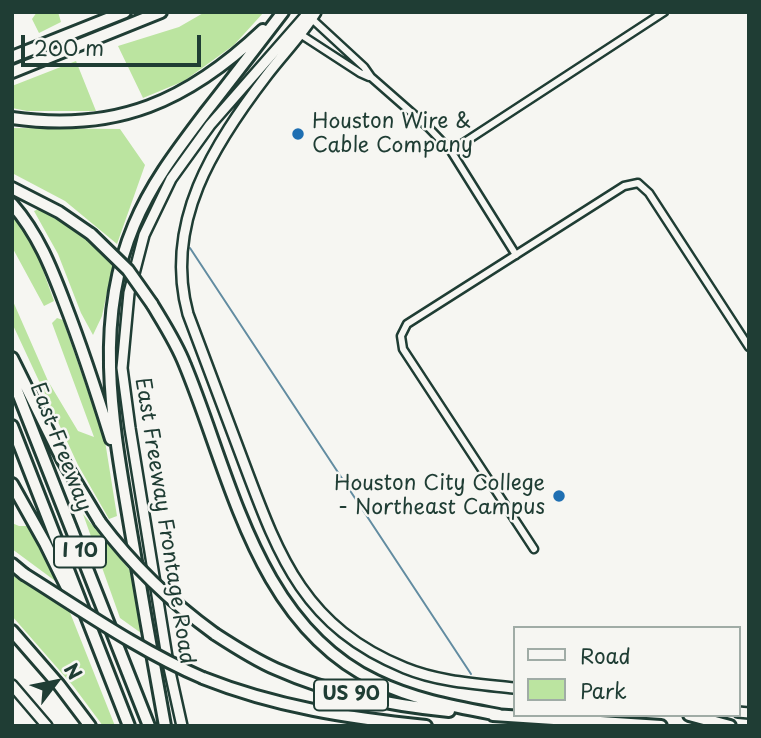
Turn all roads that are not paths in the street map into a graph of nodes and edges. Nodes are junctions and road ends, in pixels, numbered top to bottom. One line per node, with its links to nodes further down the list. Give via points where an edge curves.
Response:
1 (125, 12): 8 (highway)
2 (162, 12): 10 (highway)
3 (282, 12): 12 (highway, via 217,70 146,108 85,120); 21 (highway, via 186,136 134,225 117,276 109,334)
4 (664, 12): 13 (street)
5 (312, 15): 6 (main road); 7 (street); 38 (main road, East Freeway Frontage Road, via 210,125 183,161 144,235 129,293 122,368)
6 (300, 34): 9 (street); 28 (main road, via 230,126 198,185 183,251 181,291 188,314 267,522 290,574 308,598 353,640 407,669)
7 (344, 49): 9 (street); 11 (street)
8 (12, 57)
9 (337, 58): 11 (street)
10 (12, 72)
11 (371, 77): 13 (street)
12 (12, 118)
13 (451, 151): 16 (street)
14 (12, 188): 29 (highway, bridge, via 91,234 128,270 152,304 185,364 253,542 290,608 332,651 373,680 421,698)
15 (12, 204): 21 (highway, via 48,258)
16 (516, 255): 17 (street, via 624,186 638,183 649,193); 23 (street, via 407,324 401,335 403,349)
17 (749, 347)
18 (12, 358): 29 (highway, US 90, bridge, via 62,459 100,522 141,572 215,634 276,669 339,692 396,705)
19 (12, 378): 36 (highway, East Freeway / I 10)
20 (12, 426): 26 (highway, East Freeway / I 10)
21 (121, 475): 37 (highway)
22 (12, 484): 26 (highway)
23 (534, 549)
24 (12, 566): 39 (highway, US 90, bridge, via 129,640 203,678 312,711)
25 (12, 631): 34 (highway)
26 (106, 665): 35 (highway, East Freeway / I 10)
27 (12, 685): 33 (main road)
28 (512, 688)
29 (499, 715): 30 (highway, US 90)
30 (512, 716)
31 (529, 717): 40 (highway, US 90)
32 (696, 717): 41 (highway)
33 (47, 726)
34 (90, 726)
35 (129, 726)
36 (149, 726)
37 (165, 726)
38 (182, 726)
39 (426, 726)
40 (662, 726)
41 (730, 726)

